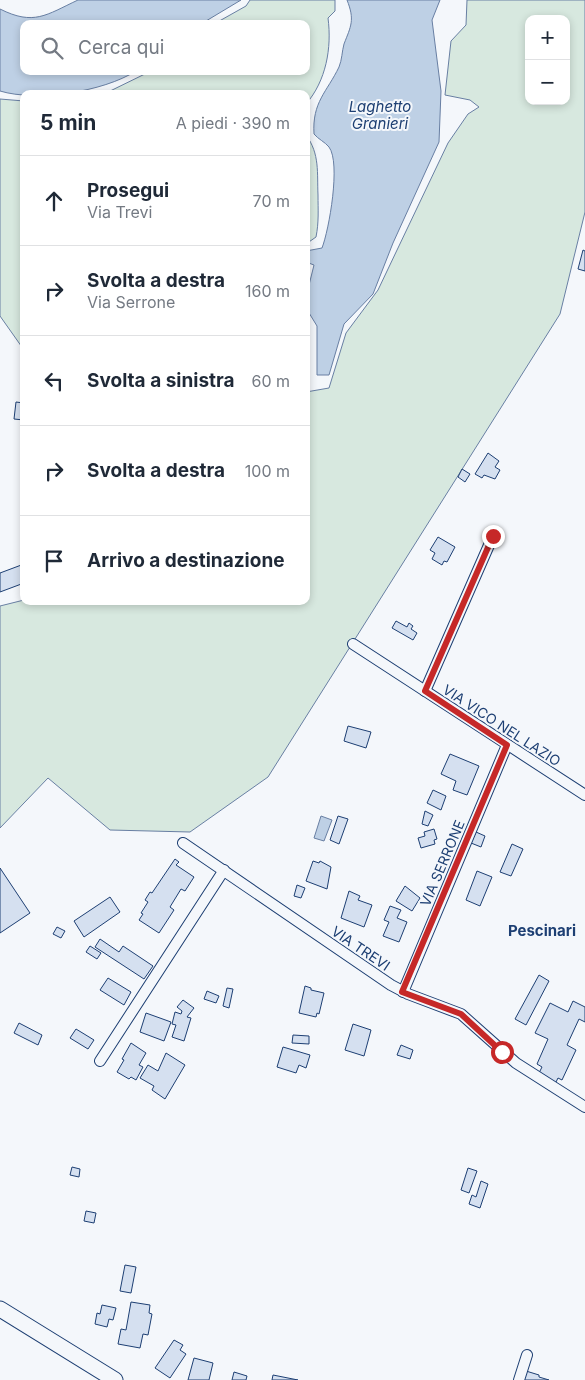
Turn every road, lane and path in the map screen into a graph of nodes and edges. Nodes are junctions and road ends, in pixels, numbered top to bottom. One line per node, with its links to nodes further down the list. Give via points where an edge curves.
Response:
1 (493, 536): 3 (street)
2 (354, 644): 3 (street, VIA VICO NEL LAZIO)
3 (425, 691): 4 (street, VIA VICO NEL LAZIO)
4 (507, 745): 5 (street, VIA VICO NEL LAZIO); 8 (street, VIA SERRONE)
5 (585, 795)
6 (183, 843): 7 (street, VIA TREVI)
7 (224, 870): 8 (street, VIA TREVI); 9 (street)
8 (402, 992): 10 (street, VIA TREVI, via 461,1014 516,1063)
9 (100, 1060)
10 (585, 1107)
11 (0, 1309): 13 (main road)
12 (526, 1355): 14 (street)
13 (115, 1380)
14 (519, 1380)

